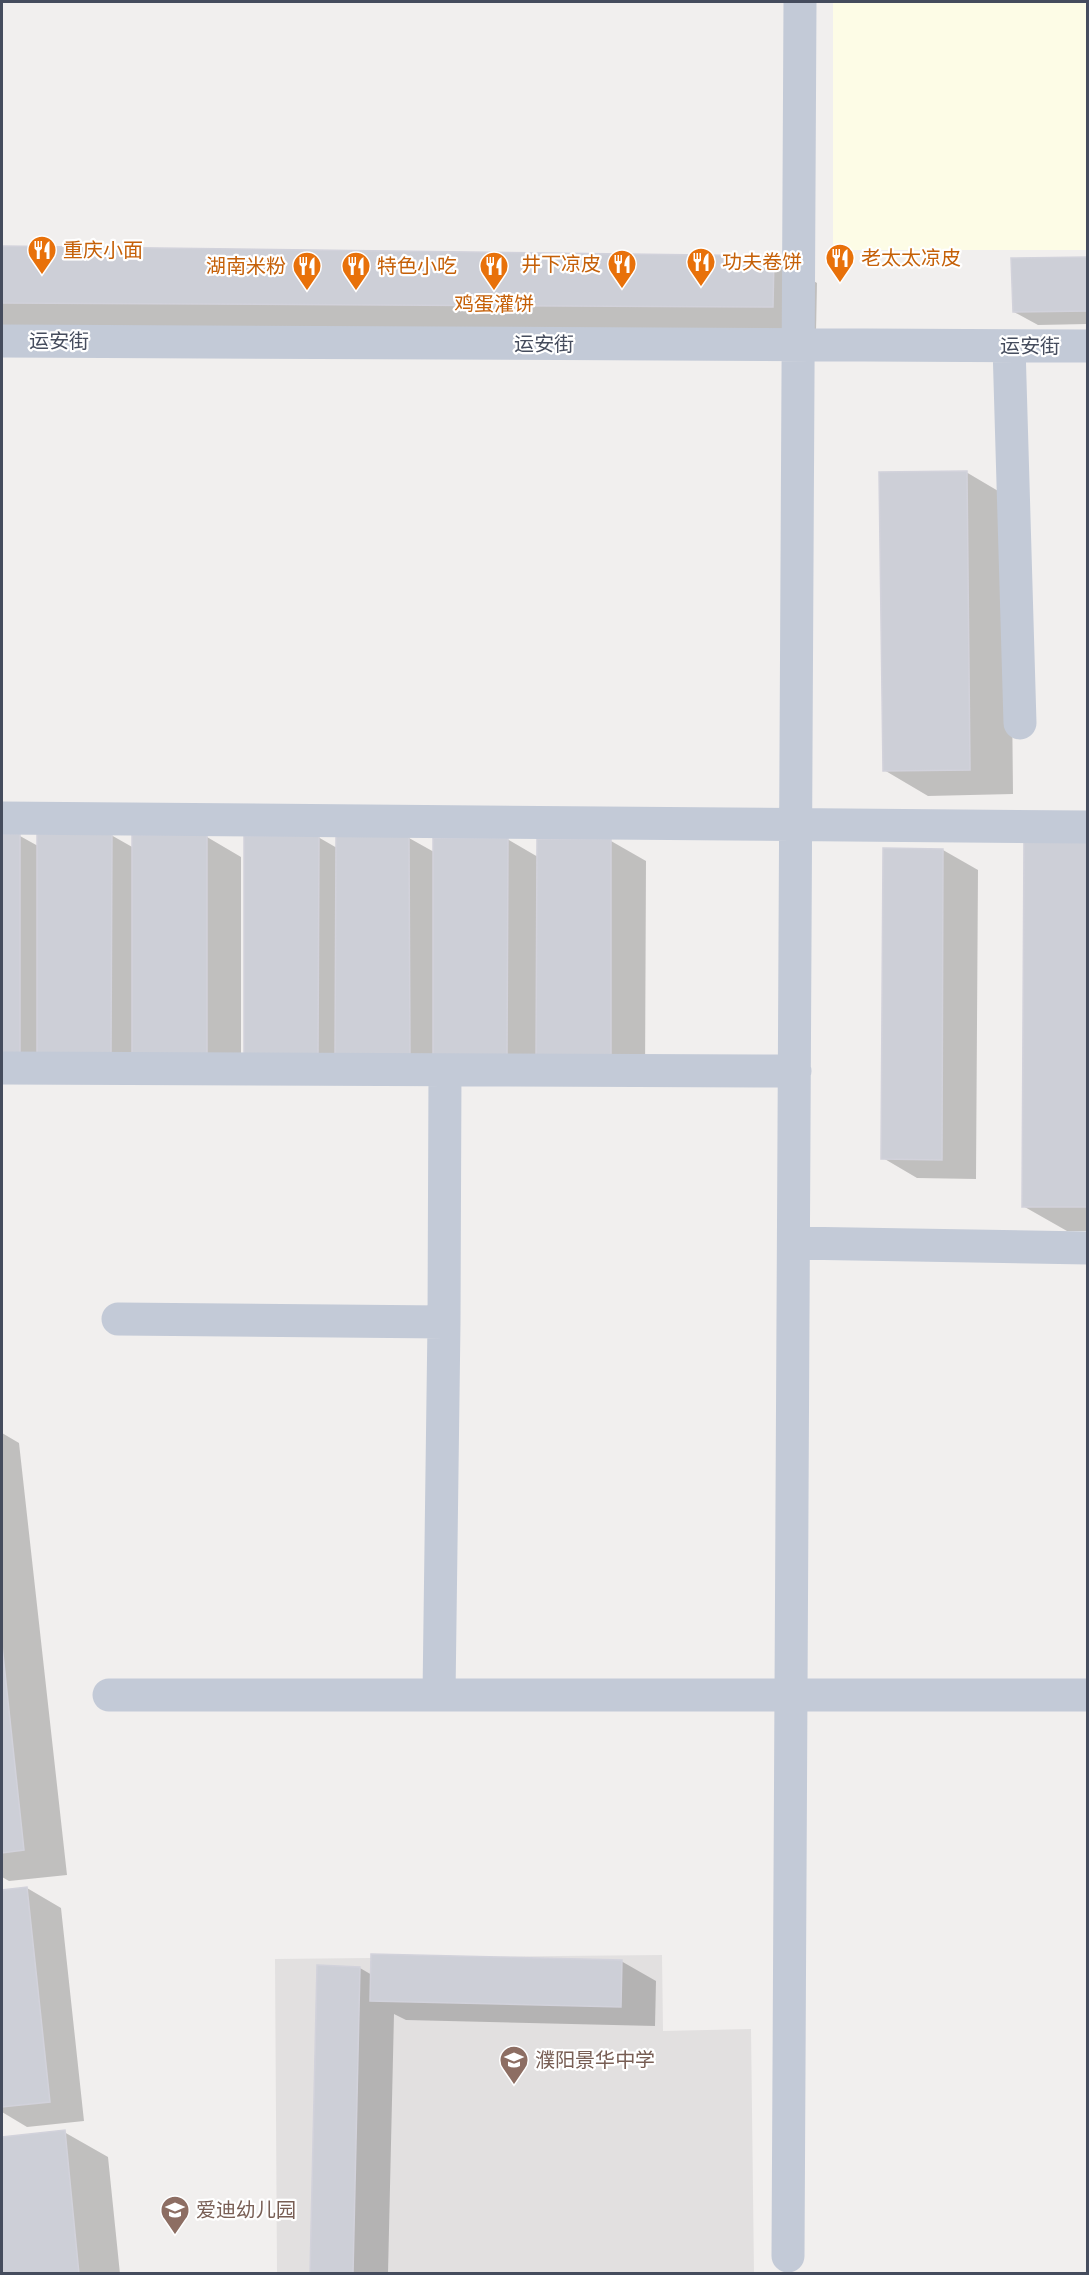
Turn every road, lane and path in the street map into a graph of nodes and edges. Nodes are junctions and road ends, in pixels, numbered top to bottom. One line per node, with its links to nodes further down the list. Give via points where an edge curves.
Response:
1 (800, 2): 3 (street)
2 (2, 341): 3 (street, 运安街)
3 (799, 345): 4 (street, 运安街); 8 (street)
4 (1009, 346): 5 (street, 运安街); 6 (street)
5 (1088, 346)
6 (1020, 723)
7 (2, 818): 8 (street)
8 (796, 824): 9 (street); 12 (street)
9 (1088, 827)
10 (2, 1068): 11 (street)
11 (445, 1070): 12 (street); 16 (street)
12 (795, 1071): 13 (street)
13 (794, 1243): 14 (street); 20 (street)
14 (1088, 1248)
15 (118, 1319): 16 (street)
16 (444, 1322): 18 (street)
17 (109, 1695): 18 (street)
18 (438, 1695): 20 (street)
19 (1088, 1695): 20 (street)
20 (791, 1696): 21 (street)
21 (788, 2256)

